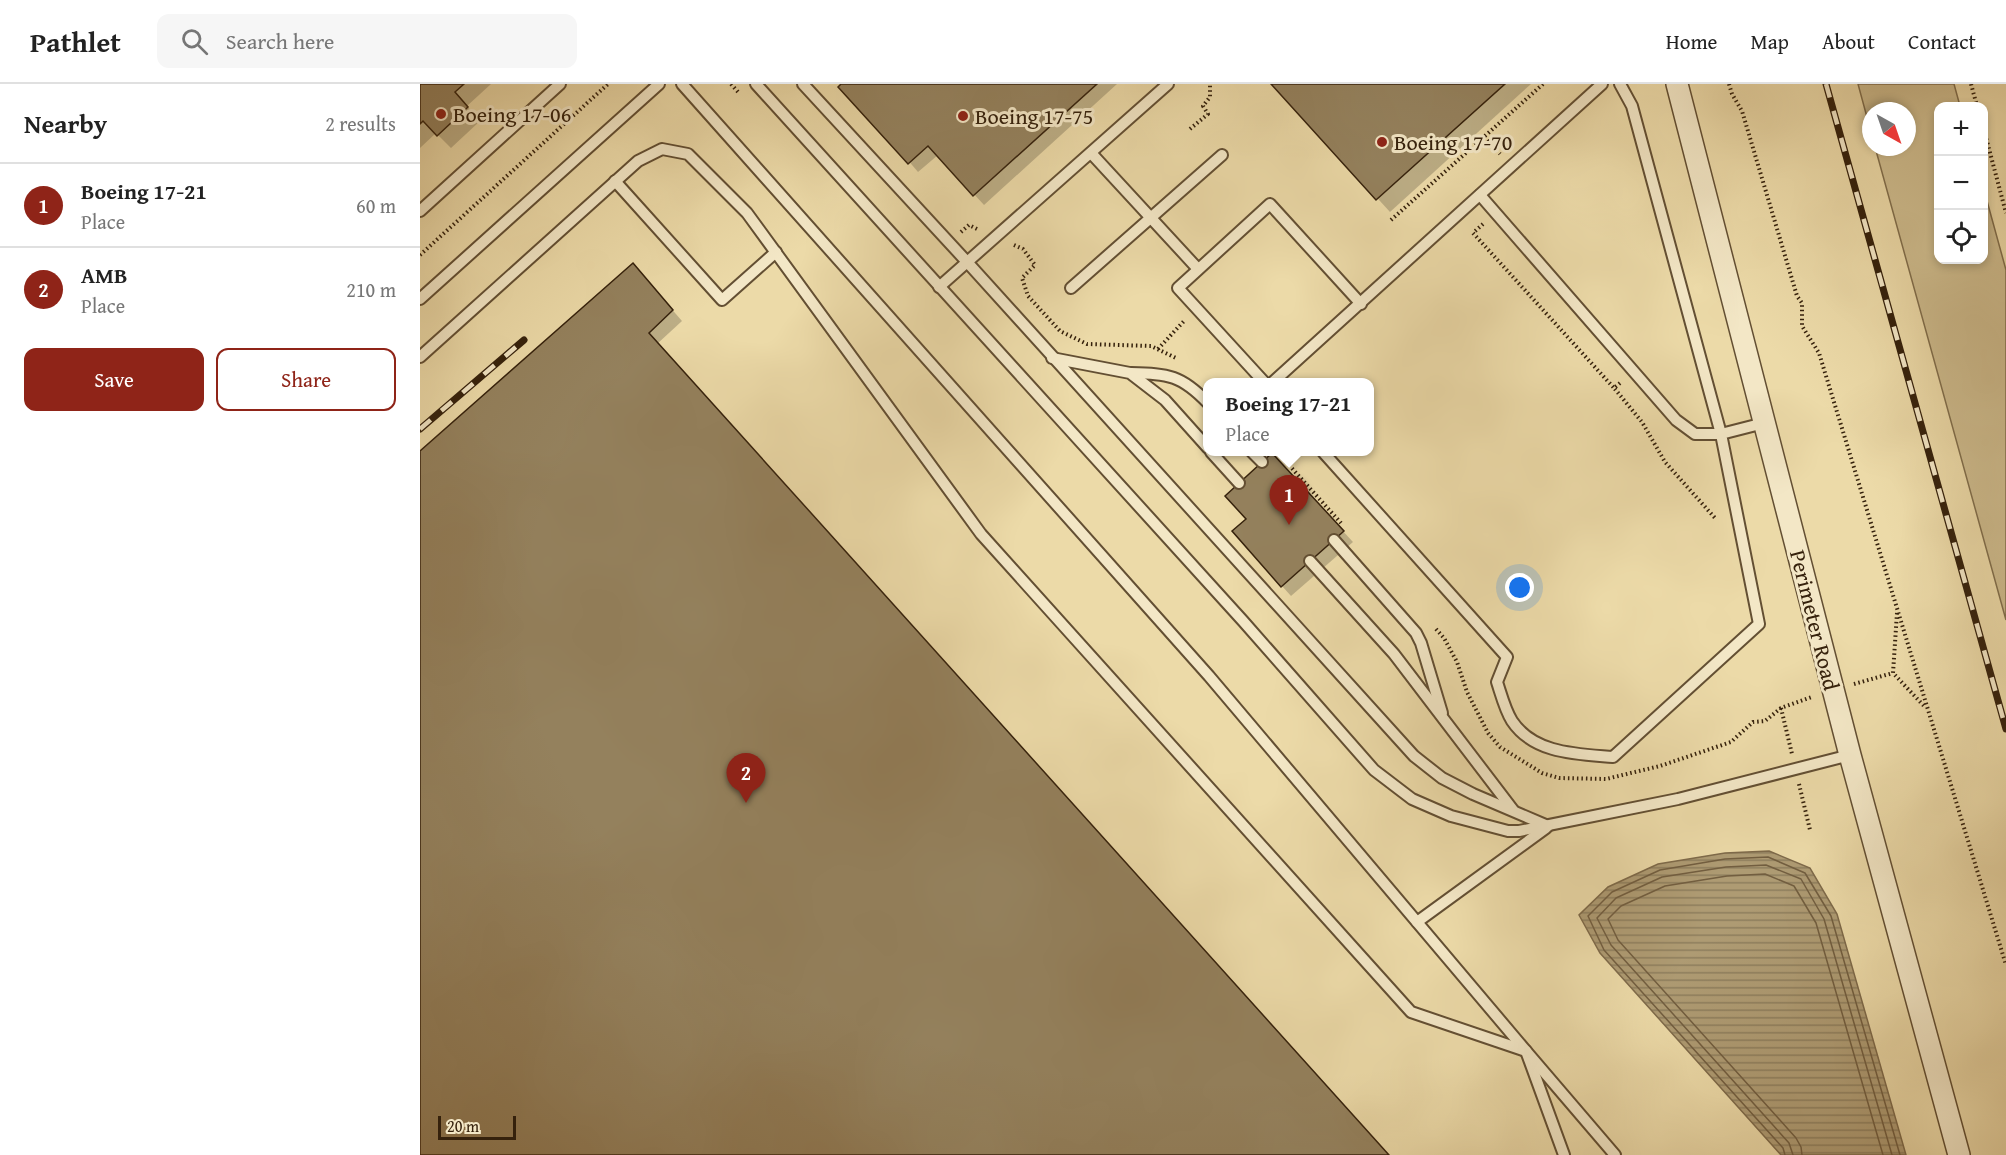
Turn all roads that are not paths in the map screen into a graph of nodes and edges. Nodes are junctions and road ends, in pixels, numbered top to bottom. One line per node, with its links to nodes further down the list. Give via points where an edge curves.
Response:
1 (560, 84): 14 (lane)
2 (658, 84): 21 (lane)
3 (682, 84): 43 (lane, via 1209,676)
4 (756, 84): 19 (lane)
5 (803, 84): 17 (lane)
6 (1168, 84): 10 (lane)
7 (1602, 84): 13 (lane)
8 (1620, 84): 30 (lane, via 1632,106)
9 (1677, 84): 29 (street, Perimeter Road)
10 (1091, 153): 15 (lane); 17 (lane)
11 (1222, 155): 15 (lane)
12 (615, 181): 16 (lane, via 638,161 662,149 688,154 747,213); 16 (lane, via 722,300); 23 (lane)
13 (1480, 195): 22 (lane); 30 (lane, via 1676,420 1695,434)
14 (420, 210)
15 (1151, 218): 18 (lane); 20 (lane)
16 (776, 252): 44 (lane, via 981,534 1411,1012)
17 (968, 262): 19 (lane); 24 (lane)
18 (1198, 269): 22 (lane, via 1270,204); 26 (lane, via 1178,288)
19 (939, 287): 42 (lane, via 1374,770 1412,799 1451,816 1508,831)
20 (1071, 288)
21 (420, 299)
22 (1361, 304): 27 (lane)
23 (420, 357)
24 (1052, 358): 25 (lane); 41 (lane, via 1414,756 1442,778)
25 (1130, 373): 28 (lane, via 1166,374 1182,380); 31 (lane, via 1165,400)
26 (1260, 378)
27 (1278, 378)
28 (1203, 399)
29 (1764, 423): 30 (lane); 40 (street, Perimeter Road)
30 (1721, 434): 34 (lane, via 1759,624 1613,757 1559,753 1528,738 1512,720 1497,682 1507,657)
31 (1203, 443)
32 (1214, 456): 36 (lane)
33 (1256, 456): 35 (lane)
34 (1327, 456)
35 (1262, 462)
36 (1239, 483)
37 (1334, 540): 39 (lane, via 1416,633)
38 (1311, 561): 39 (lane, via 1394,654)
39 (1444, 719): 41 (lane)
40 (1850, 755): 42 (lane, via 1678,799); 47 (street, Perimeter Road)
41 (1513, 810): 42 (lane)
42 (1549, 826): 43 (lane)
43 (1418, 922): 44 (lane)
44 (1526, 1051): 45 (lane); 46 (lane)
45 (1564, 1155)
46 (1615, 1155)
47 (1959, 1155)

